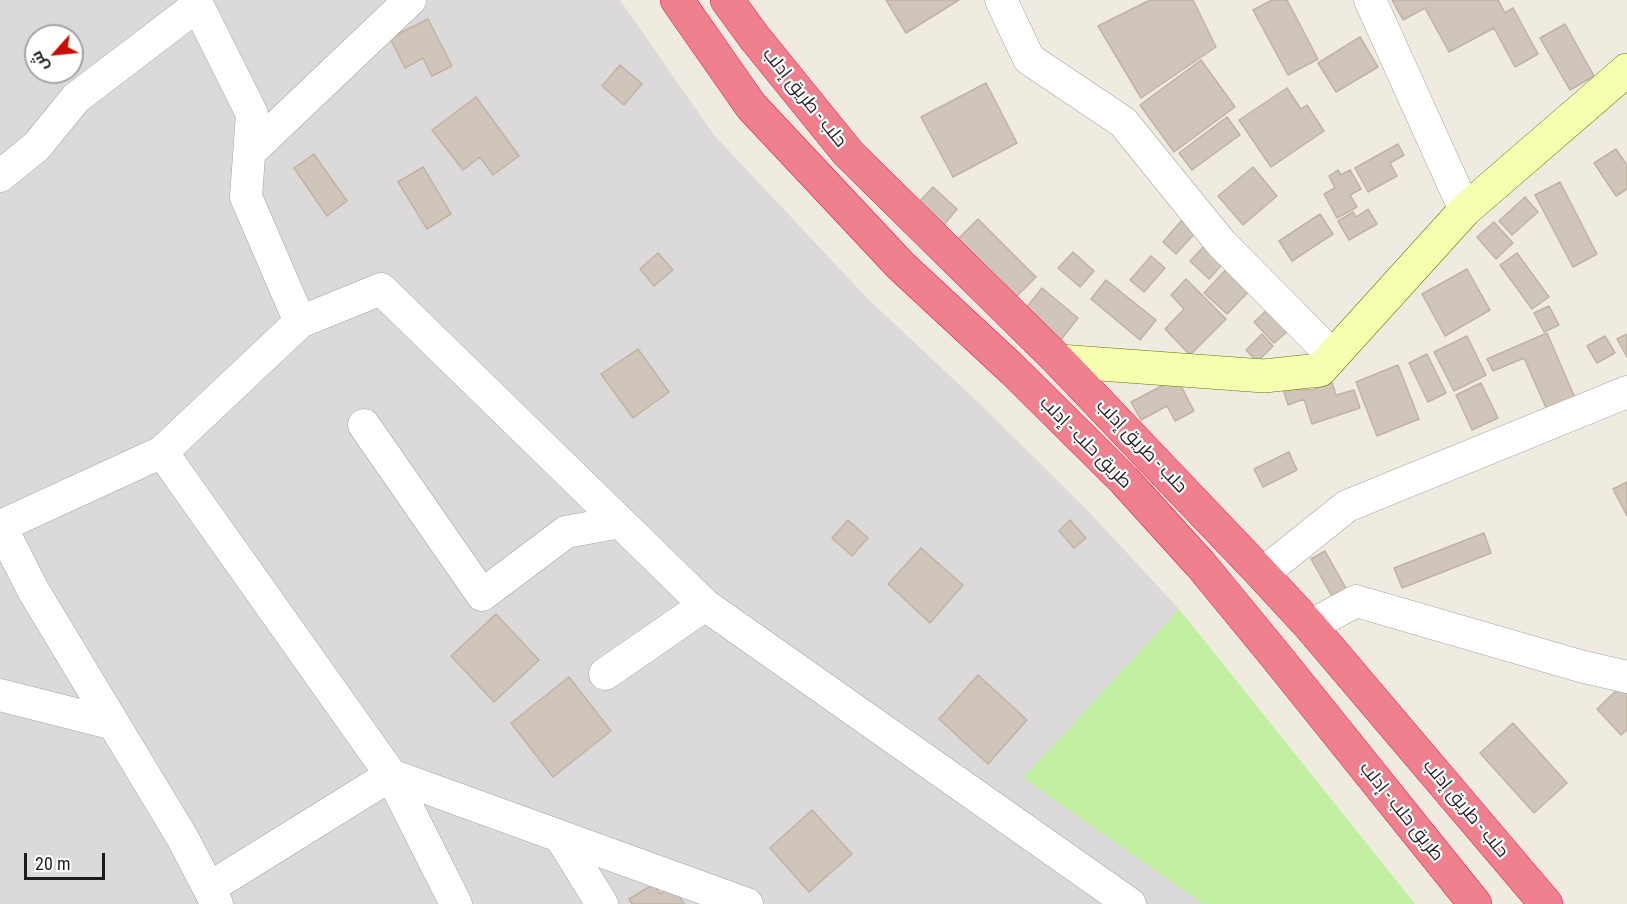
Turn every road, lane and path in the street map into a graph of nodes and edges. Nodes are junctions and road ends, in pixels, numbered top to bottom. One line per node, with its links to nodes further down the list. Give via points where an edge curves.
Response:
1 (410, 0): 8 (street)
2 (677, 0): 33 (highway, طريق حلب - إدلب, via 758,114 901,266 1124,480 1201,566)
3 (727, 0): 13 (highway, حلب - طريق إدلب, via 848,153)
4 (1001, 0): 12 (street, via 1029,59 1123,122 1221,243)
5 (1370, 0): 10 (street)
6 (196, 2): 8 (street, via 252,114); 9 (street, via 76,98 37,146)
7 (1627, 70): 10 (street)
8 (249, 153): 11 (street, via 246,197)
9 (0, 177)
10 (1465, 210): 12 (street)
11 (300, 322): 16 (street); 17 (street, via 381,289)
12 (1333, 356): 13 (street, via 1320,370 1264,376)
13 (1059, 361): 19 (highway, حلب - طريق إدلب)
14 (1627, 392): 19 (street, via 1347,506)
15 (364, 425): 17 (street, via 482,595 567,532)
16 (162, 452): 18 (street); 26 (street)
17 (620, 522): 20 (street)
18 (2, 532): 25 (street)
19 (1262, 574): 21 (highway, حلب - طريق إدلب)
20 (705, 605): 22 (street); 32 (street)
21 (1310, 626): 23 (street, via 1356,601); 34 (highway, حلب - طريق إدلب)
22 (605, 674)
23 (1627, 677)
24 (0, 695): 25 (street)
25 (114, 724): 28 (street)
26 (391, 775): 27 (street); 28 (street); 29 (street)
27 (560, 836): 30 (street); 31 (street)
28 (213, 896)
29 (456, 904)
30 (602, 904)
31 (747, 904)
32 (1130, 904)
33 (1475, 904)
34 (1546, 904)

